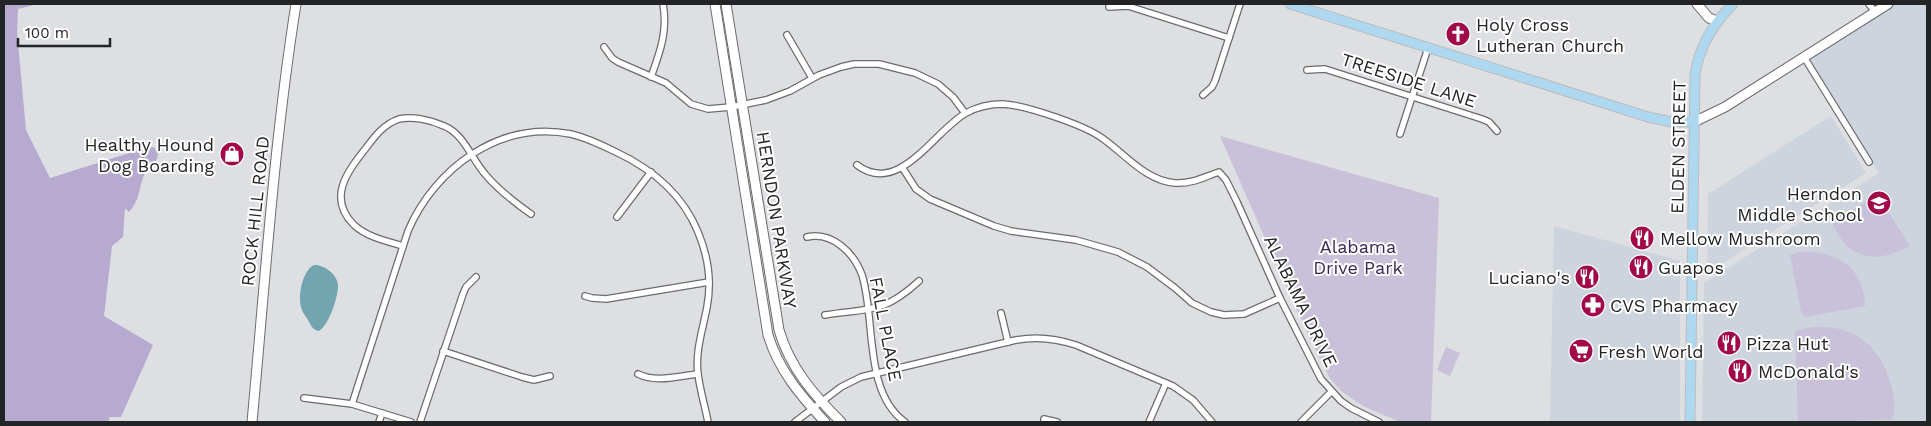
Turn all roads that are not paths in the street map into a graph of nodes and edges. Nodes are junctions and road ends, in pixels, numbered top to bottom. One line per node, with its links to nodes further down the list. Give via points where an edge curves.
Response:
1 (296, 4): 61 (main road, ROCK HILL ROAD, via 269,227)
2 (663, 4): 20 (street, via 666,25)
3 (715, 4): 25 (main road, HERNDON PARKWAY)
4 (726, 4): 24 (main road, HERNDON PARKWAY)
5 (1240, 4): 15 (street)
6 (1290, 4): 17 (main road)
7 (1697, 4): 13 (main road, via 1708,18)
8 (1733, 4): 13 (main road, ELDEN STREET)
9 (1870, 4): 12 (street)
10 (1888, 4): 12 (main road)
11 (1109, 7): 15 (street, via 1128,6)
12 (1875, 12): 18 (main road)
13 (1717, 21): 27 (main road, ELDEN STREET, via 1698,60)
14 (787, 35): 21 (street)
15 (1229, 38): 22 (street, via 1215,81)
16 (604, 47): 20 (street, via 618,62)
17 (1428, 48): 23 (street); 27 (main road, via 1648,117)
18 (1804, 57): 27 (main road, via 1725,107); 31 (street)
19 (1307, 70): 23 (street, TREESIDE LANE, via 1325,69)
20 (651, 77): 25 (street, via 699,108)
21 (812, 78): 24 (street, via 779,96); 26 (street, via 854,64 892,66 938,84)
22 (1203, 95)
23 (1412, 96): 28 (street, TREESIDE LANE, via 1482,119); 29 (street)
24 (742, 105): 25 (street); 56 (main road, HERNDON PARKWAY, via 779,330 796,371)
25 (731, 107): 58 (main road, HERNDON PARKWAY, via 768,335 780,365)
26 (965, 113): 33 (street); 43 (street, ALABAMA DRIVE, via 986,105 1008,104 1073,124 1101,137 1152,176 1170,182 1194,181 1219,172 1237,202)
27 (1694, 122): 75 (main road, ELDEN STREET)
28 (1497, 131)
29 (1400, 134)
30 (470, 155): 34 (street, via 516,135 557,132 598,143); 35 (street, via 500,189); 38 (street, via 452,168 428,194 416,212); 38 (street, via 461,139 449,129 417,118 402,119 379,131 349,169 342,192 348,217 366,233)
31 (1869, 162)
32 (857, 166): 33 (street, via 876,174)
33 (902, 167): 43 (street, via 916,189 930,200 1011,231 1076,240 1118,252 1147,268 1192,303 1211,312 1244,314)
34 (651, 172): 36 (street); 41 (street, via 669,188 692,220 707,260)
35 (531, 214)
36 (617, 217)
37 (807, 237): 44 (street, FALL PLACE, via 826,237 848,252 861,274)
38 (402, 246): 57 (street)
39 (476, 277): 48 (street, via 463,294)
40 (919, 280): 44 (street, via 898,299)
41 (709, 282): 42 (street, via 606,299); 51 (street)
42 (585, 296)
43 (1280, 298): 54 (street, ALABAMA DRIVE, via 1314,368)
44 (867, 310): 46 (street); 49 (street, FALL PLACE)
45 (1001, 313): 47 (street)
46 (825, 315)
47 (1008, 342): 49 (street); 53 (street, via 1037,338 1062,340)
48 (443, 351): 52 (street, via 522,378 534,380); 64 (street)
49 (878, 373): 56 (street, via 851,381); 69 (street, FALL PLACE, via 893,411)
50 (638, 374): 51 (street, via 658,379)
51 (698, 374): 65 (street)
52 (550, 376)
53 (1166, 383): 71 (street); 72 (street, via 1184,392)
54 (1332, 392): 73 (street); 74 (street, ALABAMA DRIVE, via 1351,408)
55 (304, 398): 57 (street)
56 (823, 402): 58 (street); 68 (main road, HERNDON PARKWAY)
57 (352, 404): 59 (street)
58 (814, 410): 66 (street); 67 (main road, HERNDON PARKWAY)
59 (382, 413): 62 (street); 63 (street)
60 (1044, 419): 70 (street)
61 (252, 422)
62 (379, 422)
63 (410, 422)
64 (420, 422)
65 (708, 422)
66 (795, 422)
67 (825, 422)
68 (841, 422)
69 (906, 422)
70 (1057, 422)
71 (1149, 422)
72 (1212, 422)
73 (1301, 422)
74 (1379, 422)
75 (1690, 422)

